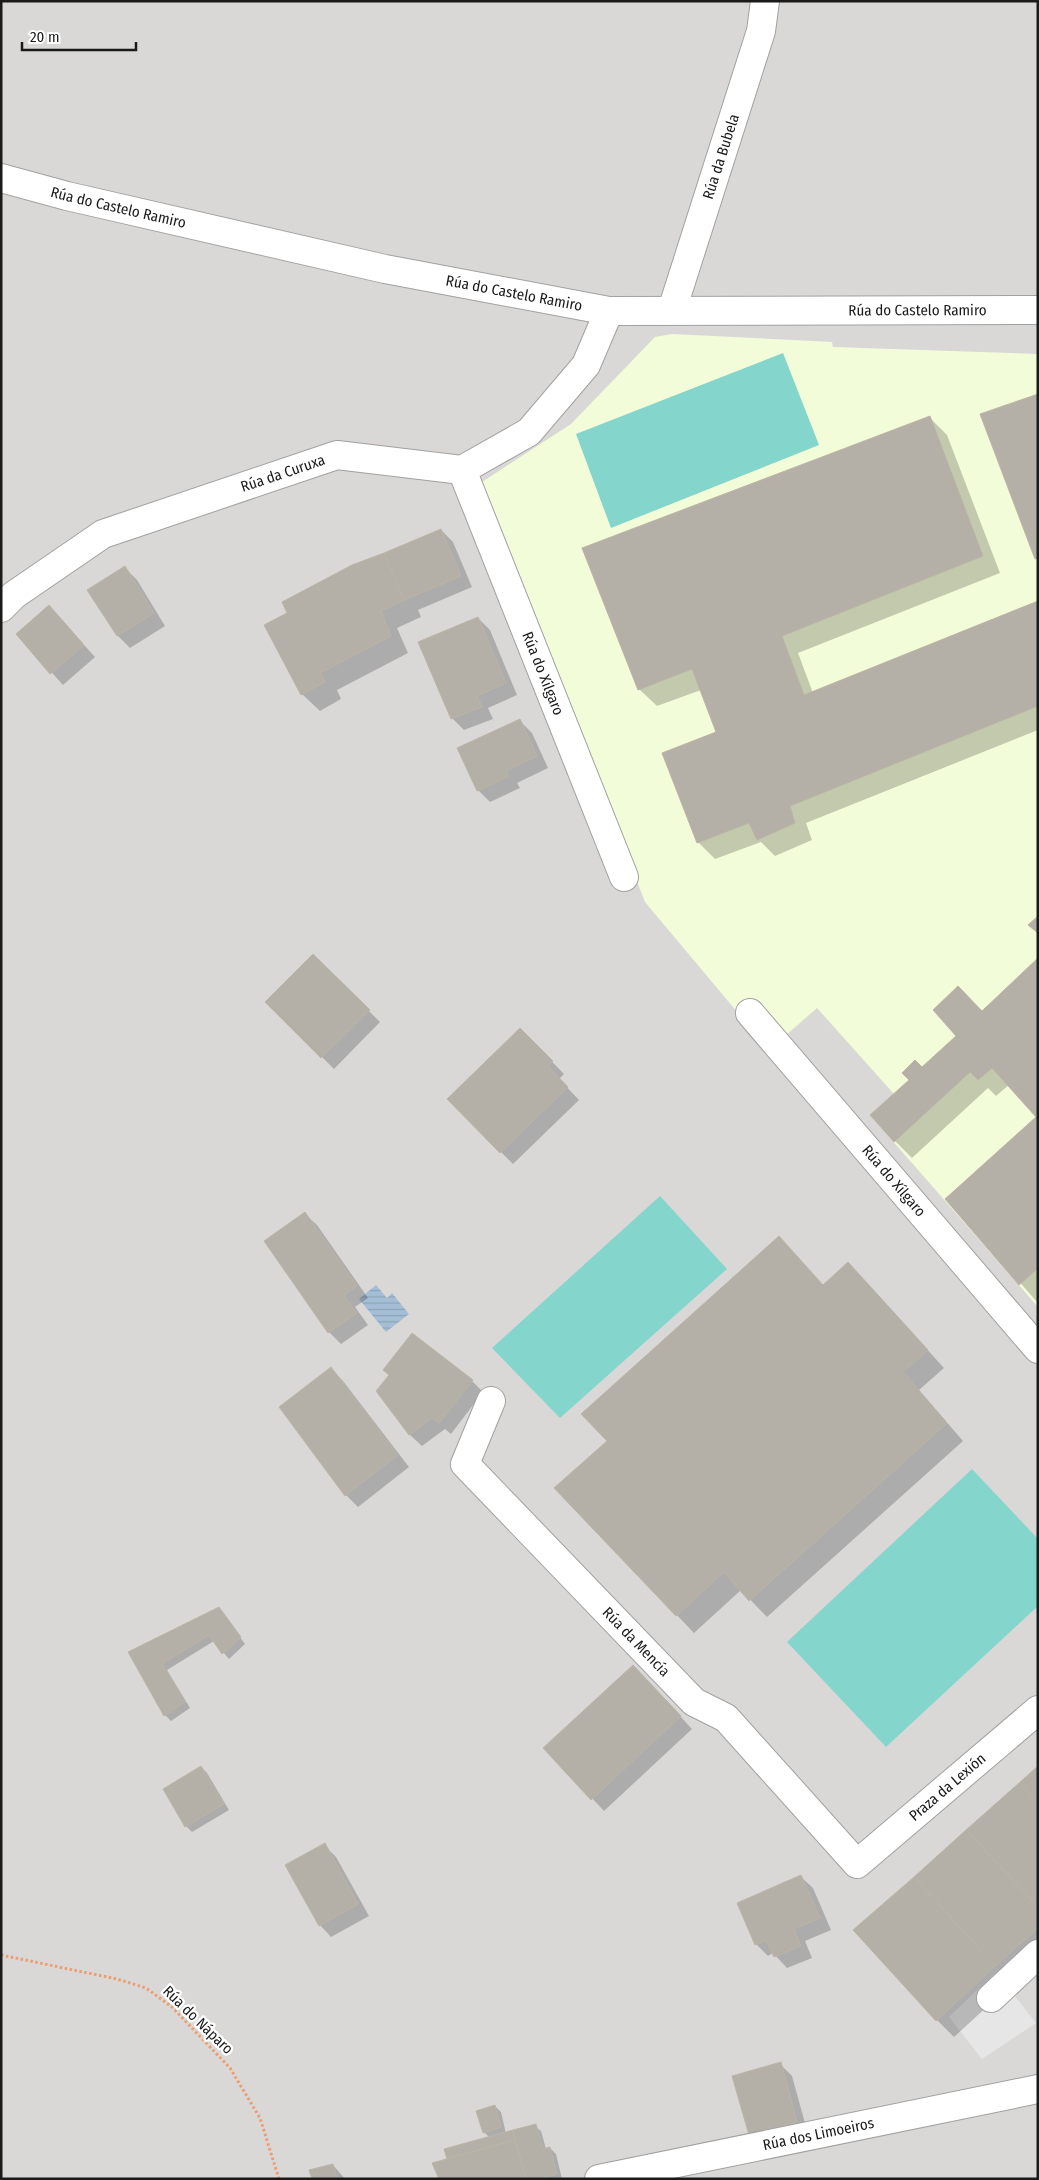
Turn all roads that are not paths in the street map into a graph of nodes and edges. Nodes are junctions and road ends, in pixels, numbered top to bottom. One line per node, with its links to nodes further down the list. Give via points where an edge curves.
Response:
1 (762, 2): 3 (street, Rúa da Bubela, via 761,31)
2 (1, 178): 5 (street, Rúa do Castelo Ramiro, via 385,269)
3 (672, 310): 4 (street, Rúa do Castelo Ramiro); 5 (street, Rúa do Castelo Ramiro)
4 (1038, 310)
5 (609, 311): 6 (street, via 586,365 529,432)
6 (462, 470): 7 (street, Rúa da Curuxa, via 337,455 103,534 14,595); 8 (street, Rúa do Xílgaro)
7 (1, 608)
8 (624, 877)
9 (750, 1013): 10 (street, Rúa do Xílgaro)
10 (1038, 1349)
11 (491, 1401): 13 (street, Rúa da Mencía, via 464,1464 694,1702 726,1718)
12 (1038, 1710): 13 (street, Praza da Lexión)
13 (857, 1864)
14 (1038, 1954): 15 (street)
15 (991, 1998)
16 (1038, 2089): 17 (street, Rúa dos Limoeiros)
17 (599, 2179)

